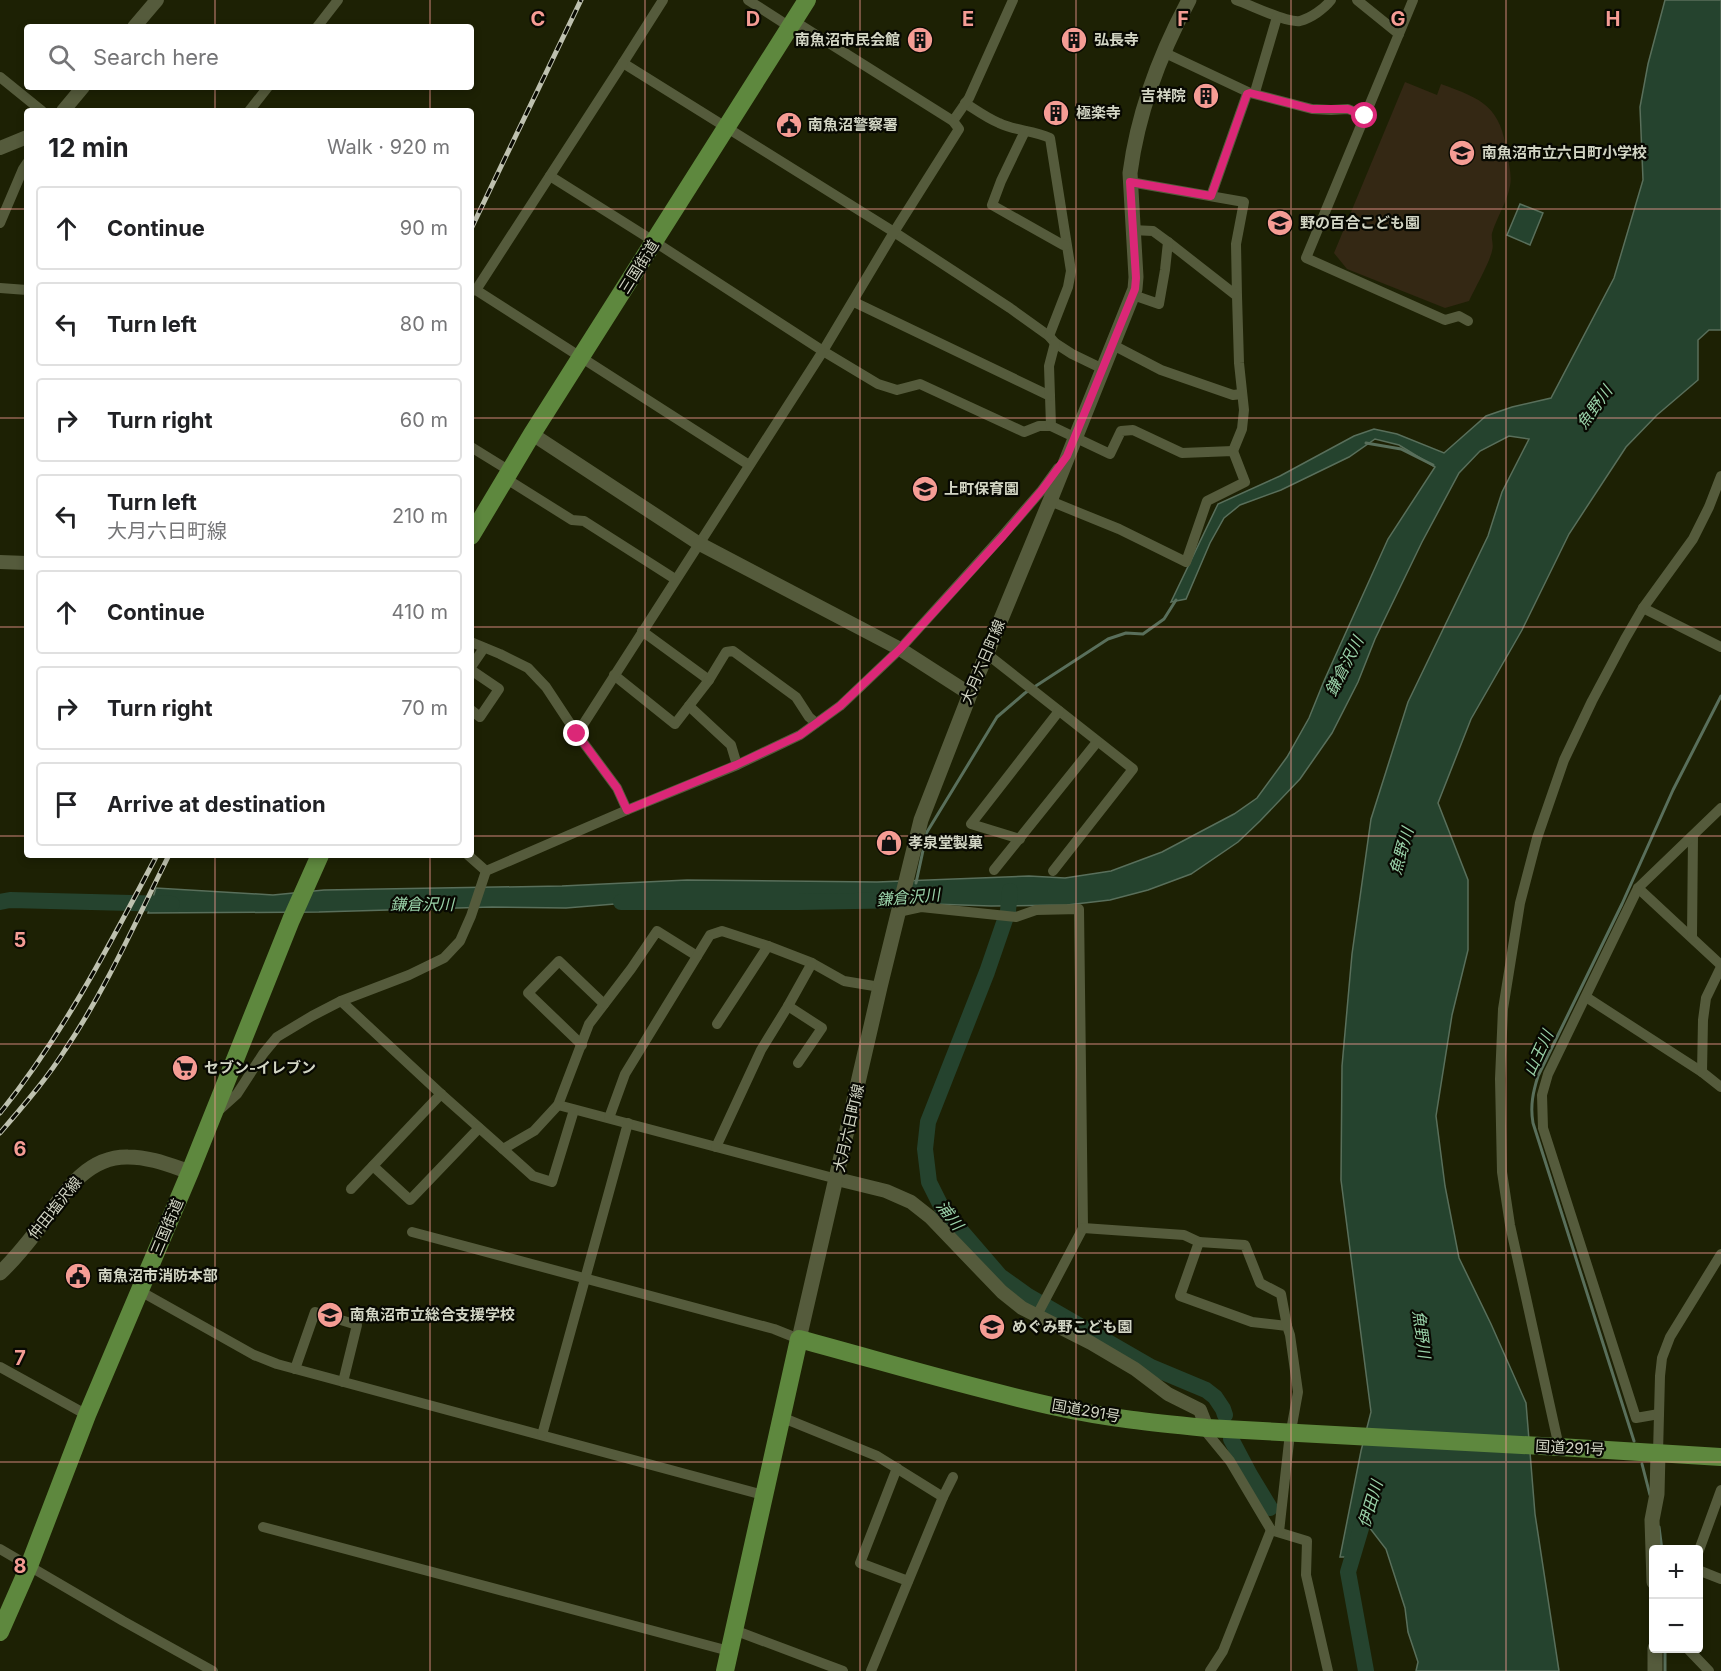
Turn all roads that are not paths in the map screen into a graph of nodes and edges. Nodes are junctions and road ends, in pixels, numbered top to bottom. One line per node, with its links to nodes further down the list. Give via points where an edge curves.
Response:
1 (157, 0): 13 (street)
2 (339, 0): 14 (street)
3 (663, 0): 18 (street)
4 (748, 0): 15 (street)
5 (807, 0): 15 (highway, 三国街道)
6 (1013, 0): 23 (street)
7 (1189, 0): 17 (main road, 大月六日町線)
8 (1236, 0): 12 (street)
9 (1331, 0): 12 (street, via 1323,9 1299,21)
10 (1357, 0): 16 (street)
11 (1413, 0): 16 (street)
12 (1277, 17): 22 (street, via 1255,92)
13 (137, 24)
14 (319, 24)
15 (792, 24): 28 (street); 29 (highway, 三国街道)
16 (1399, 34): 27 (street)
17 (1163, 52): 22 (street); 35 (main road, 大月六日町線, via 1149,87)
18 (623, 63): 29 (street); 34 (street)
19 (0, 77): 24 (street)
20 (80, 90): 25 (street)
21 (266, 90): 26 (street)
22 (1250, 93): 27 (street, via 1312,109 1348,109); 36 (street)
23 (965, 103): 28 (street); 30 (street, via 999,124)
24 (38, 108)
25 (66, 108)
26 (251, 108)
27 (1365, 116): 49 (street, via 1306,258 1445,320 1459,316)
28 (953, 121): 39 (street, via 959,129)
29 (727, 128): 39 (street); 40 (highway, 三国街道)
30 (1025, 131): 42 (street, via 1050,138); 42 (street, via 992,205)
31 (24, 138): 32 (street)
32 (0, 148)
33 (24, 168): 37 (street)
34 (550, 176): 40 (street); 45 (street)
35 (1130, 182): 36 (street); 38 (main road, 大月六日町線)
36 (1211, 196): 47 (street, via 1244,202 1236,244)
37 (0, 223)
38 (1132, 230): 41 (street, via 1153,231); 46 (main road, 大月六日町線, via 1136,278)
39 (894, 232): 48 (street); 50 (street)
40 (655, 242): 52 (street); 53 (highway, 三国街道)
41 (1168, 242): 46 (street, via 1159,304); 47 (street)
42 (1066, 244): 50 (street, via 1071,271)
43 (0, 288): 44 (street)
44 (24, 290)
45 (474, 290): 53 (street)
46 (1132, 295): 51 (main road, 大月六日町線)
47 (1237, 296): 55 (street)
48 (854, 302): 52 (street); 56 (street)
49 (1468, 321)
50 (1052, 340): 54 (street); 56 (street, via 1048,366)
51 (1113, 345): 54 (main road, 大月六日町線); 55 (street, via 1161,370 1233,395)
52 (823, 351): 57 (street, via 878,384 897,390 920,384 1024,432); 63 (street)
53 (582, 357): 58 (highway, 三国街道); 63 (street)
54 (1103, 369): 59 (main road, 大月六日町線)
55 (1242, 394): 61 (street, via 1242,429)
56 (1050, 396): 57 (street)
57 (1051, 426): 59 (street)
58 (532, 434): 64 (highway, 三国街道); 68 (street)
59 (1074, 438): 61 (street, via 1110,454 1121,432 1133,430 1182,453); 62 (main road, 大月六日町線)
60 (474, 449): 64 (street)
61 (1233, 450): 66 (street, via 1245,482 1207,501 1186,562)
62 (1067, 456): 66 (main road, 大月六日町線); 77 (street, via 1018,518)
63 (749, 465): 68 (street)
64 (508, 475): 67 (highway, 三国街道); 71 (street, via 572,520 584,521)
65 (1721, 476): 72 (street, via 1694,539)
66 (1050, 501): 78 (main road, 大月六日町線)
67 (474, 531)
68 (698, 543): 71 (street); 77 (street)
69 (0, 562): 70 (street)
70 (24, 563)
71 (675, 579): 73 (street)
72 (1643, 608): 75 (street); 150 (street, via 1564,760 1520,903 1503,1009 1502,1172)
73 (642, 631): 81 (street); 82 (street)
74 (474, 643): 76 (street)
75 (1721, 647)
76 (484, 648): 79 (street); 88 (street, via 528,668 546,687)
77 (900, 649): 83 (street); 87 (street, via 840,706)
78 (987, 654): 83 (main road, 大月六日町線); 85 (street)
79 (474, 664)
80 (474, 671): 86 (street, via 499,689 480,717)
81 (614, 675): 84 (street, via 675,724); 88 (street)
82 (709, 680): 84 (street); 87 (street, via 726,652 733,651 796,697)
83 (970, 694): 101 (main road, 大月六日町線, via 921,820)
84 (689, 706): 90 (street, via 731,745)
85 (1059, 711): 89 (street); 94 (street, via 970,824)
86 (474, 712)
87 (816, 723): 90 (street, via 800,735)
88 (577, 734): 92 (street, via 617,788)
89 (1097, 742): 94 (street); 99 (street, via 1133,769)
90 (736, 765): 92 (street)
91 (1721, 808): 93 (street)
92 (627, 810): 98 (street)
93 (1693, 836): 100 (street); 102 (street)
94 (1020, 839): 97 (street)
95 (319, 858): 120 (highway, 三国街道)
96 (471, 858): 98 (street)
97 (994, 870)
98 (486, 871): 109 (street, via 460,941 444,958)
99 (1053, 871)
100 (1638, 888): 102 (street); 108 (street)
101 (898, 912): 107 (main road, 大月六日町線); 130 (street, via 921,907 1016,917 1036,910 1079,909)
102 (1692, 936): 106 (street)
103 (768, 946): 104 (street, via 722,931 710,935); 105 (street); 112 (street)
104 (697, 956): 110 (street, via 657,931); 121 (street, via 625,1074)
105 (812, 963): 107 (street, via 844,981); 111 (street)
106 (1721, 966): 115 (street, via 1706,998)
107 (880, 987): 128 (main road, 大月六日町線)
108 (1586, 997): 115 (street); 143 (street, via 1548,1074 1542,1095 1543,1128 1636,1418)
109 (341, 1001): 117 (street); 120 (street, via 277,1037 237,1094)
110 (604, 1004): 113 (street, via 589,1024); 113 (street, via 559,961 528,993)
111 (788, 1006): 114 (street, via 822,1028); 124 (street, via 761,1050)
112 (717, 1024)
113 (582, 1045): 118 (street)
114 (798, 1063)
115 (1702, 1072): 116 (street)
116 (1721, 1088)
117 (441, 1094): 123 (street); 126 (street)
118 (558, 1106): 119 (street); 125 (street, via 534,1131)
119 (574, 1110): 121 (street); 125 (street, via 552,1182 533,1176)
120 (212, 1116): 127 (highway, 三国街道)
121 (609, 1118): 122 (street)
122 (628, 1124): 124 (street); 135 (street)
123 (479, 1128): 125 (street); 126 (street, via 410,1200)
124 (716, 1147): 128 (street)
125 (504, 1149)
126 (373, 1166): 129 (street)
127 (190, 1172): 134 (main road, 仲田塩沢線, via 139,1157 95,1164 71,1185); 136 (highway, 三国街道)
128 (837, 1179): 137 (street, via 886,1191 911,1202 1002,1292); 139 (main road, 大月六日町線)
129 (351, 1190)
130 (1083, 1228): 132 (street, via 1184,1235); 137 (street)
131 (412, 1232): 135 (street)
132 (1199, 1242): 138 (street, via 1245,1245 1260,1283 1281,1294); 138 (street, via 1180,1296 1252,1322)
133 (1721, 1254): 143 (street, via 1670,1337 1662,1358)
134 (0, 1273)
135 (584, 1279): 139 (street); 148 (street)
136 (140, 1291): 141 (street, via 254,1355); 144 (highway, 三国街道)
137 (1036, 1317): 147 (street, via 1091,1343 1168,1394 1200,1410)
138 (1287, 1326): 146 (street, via 1298,1392)
139 (799, 1339): 145 (highway); 147 (highway, 国道291号, via 1059,1407)
140 (0, 1367): 144 (street)
141 (296, 1369): 142 (street); 142 (street, via 315,1312 357,1325)
142 (344, 1382): 148 (street)
143 (1659, 1414): 151 (street)
144 (87, 1415): 163 (highway, 三国街道)
145 (781, 1417): 153 (street); 156 (highway)
146 (1292, 1425)
147 (1207, 1428): 150 (highway, 国道291号); 159 (street)
148 (542, 1435): 156 (street)
149 (1290, 1442): 159 (street)
150 (1556, 1447): 151 (highway, 国道291号)
151 (1658, 1453): 152 (highway, 国道291号); 160 (main road)
152 (1721, 1457)
153 (897, 1468): 157 (street); 166 (street, via 860,1563)
154 (953, 1477): 157 (street)
155 (1721, 1490): 161 (street)
156 (763, 1495): 167 (highway)
157 (943, 1497): 166 (street)
158 (263, 1527): 169 (street)
159 (1275, 1531): 177 (street); 178 (street, via 1307,1541 1306,1575)
160 (1652, 1545)
161 (1701, 1545)
162 (0, 1549): 163 (street)
163 (29, 1566): 168 (highway, 三国街道); 172 (street)
164 (1703, 1572): 165 (street)
165 (1721, 1579)
166 (908, 1581): 176 (street)
167 (734, 1630): 169 (highway); 175 (street)
168 (0, 1632)
169 (729, 1652): 174 (highway)
170 (1655, 1653): 179 (main road)
171 (1692, 1653): 180 (street)
172 (195, 1667): 173 (street)
173 (213, 1671)
174 (725, 1671)
175 (843, 1671)
176 (871, 1671)
177 (1210, 1671)
178 (1328, 1671)
179 (1655, 1671)
180 (1709, 1671)

